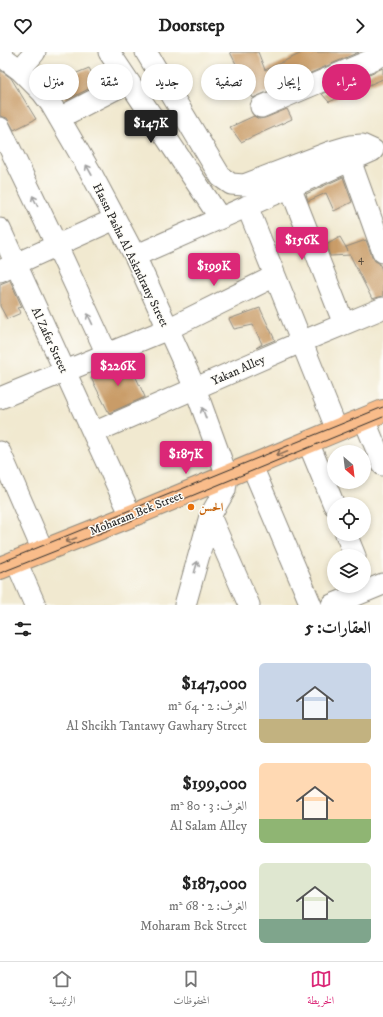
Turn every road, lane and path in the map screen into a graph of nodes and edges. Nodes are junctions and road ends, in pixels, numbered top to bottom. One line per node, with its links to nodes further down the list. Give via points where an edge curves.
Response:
1 (34, 52): 5 (street)
2 (109, 52): 6 (street)
3 (146, 52): 12 (street, via 221,177 231,184 244,185 350,146)
4 (383, 54): 9 (street)
5 (7, 63): 10 (street, Hassn Pasha Al Askndrany Street, via 42,92)
6 (117, 64)
7 (133, 88): 17 (street)
8 (94, 100): 10 (street)
9 (261, 107)
10 (59, 118): 16 (street, Hassn Pasha Al Askndrany Street, one-way to 10)
11 (0, 128): 20 (street, one-way to 11)
12 (378, 148): 13 (street)
13 (350, 160): 14 (street); 19 (street)
14 (290, 186): 15 (street); 25 (street)
15 (247, 206): 17 (street); 23 (street)
16 (115, 218): 20 (street); 21 (street, Hassn Pasha Al Askndrany Street)
17 (220, 218): 21 (street)
18 (0, 229): 22 (street, Al Zafer Street)
19 (382, 243)
20 (57, 246): 22 (street); 28 (street, one-way to 20)
21 (135, 256): 26 (street, Hassn Pasha Al Askndrany Street)
22 (8, 267): 29 (street, Al Zafer Street)
23 (275, 276): 26 (street); 27 (street)
24 (383, 308): 25 (street, Yakan Alley)
25 (344, 324): 27 (street, Yakan Alley)
26 (168, 329): 28 (street); 30 (street, Hassn Pasha Al Askndrany Street)
27 (301, 342): 30 (street, Yakan Alley); 33 (street)
28 (107, 354): 29 (street)
29 (65, 371): 31 (street); 34 (street, Al Zafer Street)
30 (195, 388): 34 (street, Yakan Alley); 39 (street, Hassn Pasha Al Askndrany Street, one-way to 30)
31 (0, 398)
32 (373, 415): 33 (main road, Moharam Bek Street); 38 (street)
33 (337, 430): 35 (main road, Moharam Bek Street)
34 (93, 433): 41 (street, Al Zafer Street)
35 (308, 442): 37 (main road, Moharam Bek Street, one-way to 37); 40 (street)
36 (0, 452): 43 (street)
37 (252, 466): 39 (main road, Moharam Bek Street); 49 (street)
38 (383, 466)
39 (227, 476): 41 (main road, Moharam Bek Street); 42 (street, via 225,490)
40 (331, 497)
41 (131, 516): 43 (main road, Moharam Bek Street, one-way to 43)
42 (210, 516): 47 (street, one-way to 42); 48 (street)
43 (43, 551): 44 (main road, Moharam Bek Street)
44 (8, 565): 46 (street)
45 (373, 589): 50 (street)
46 (35, 605)
47 (185, 605)
48 (248, 605)
49 (311, 605)
50 (332, 605)

